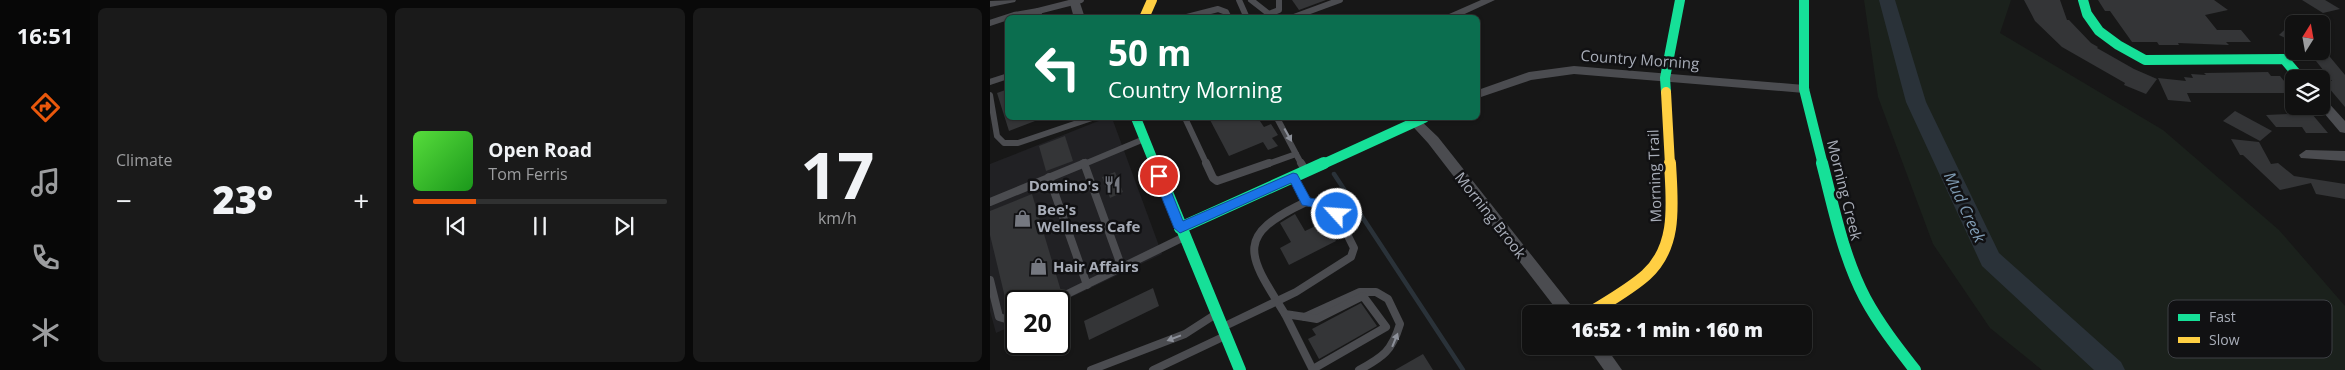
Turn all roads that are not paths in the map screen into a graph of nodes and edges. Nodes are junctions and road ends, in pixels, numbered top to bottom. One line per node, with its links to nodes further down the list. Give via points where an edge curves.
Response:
1 (995, 0): 13 (street)
2 (1011, 0): 13 (street)
3 (1152, 0): 17 (street)
4 (1239, 0): 20 (lane)
5 (1252, 0): 21 (lane)
6 (1279, 0): 22 (lane, via 1279,10)
7 (1340, 0): 23 (lane)
8 (1490, 0): 24 (street)
9 (1680, 0): 29 (street, Morning Trail)
10 (1804, 0): 31 (street, Morning Creek)
11 (2084, 0): 27 (street, via 2092,23 2121,47 2145,60 2284,59)
12 (1076, 1): 14 (lane); 16 (street)
13 (990, 3)
14 (1039, 14): 15 (lane)
15 (1014, 15)
16 (1079, 15)
17 (1145, 15)
18 (1195, 15): 19 (lane, via 1218,9)
19 (1227, 15)
20 (1246, 15)
21 (1269, 15)
22 (1272, 15)
23 (1298, 15)
24 (1452, 15)
25 (1005, 18): 26 (lane)
26 (990, 23)
27 (2293, 70)
28 (1005, 77): 30 (lane)
29 (1665, 78): 31 (street, Country Morning); 32 (street, Country Morning, via 1559,71 1516,79); 59 (street, Morning Trail, via 1673,212 1666,249 1646,274)
30 (990, 82)
31 (1804, 89): 72 (street, Morning Creek, via 1852,270 1881,325)
32 (1480, 93)
33 (990, 95): 35 (lane, via 997,136 1004,143 1018,144)
34 (2330, 112): 41 (street)
35 (1086, 120)
36 (1137, 120): 42 (street)
37 (1186, 120): 43 (lane, via 1217,181)
38 (1278, 120): 43 (lane, one-way to 43)
39 (1414, 120): 47 (street)
40 (1417, 120): 58 (street, Morning Brook)
41 (2345, 129)
42 (1144, 139): 46 (lane); 52 (street)
43 (1296, 154): 47 (lane)
44 (2306, 156): 45 (street)
45 (2345, 156)
46 (1084, 163): 48 (lane); 53 (lane)
47 (1306, 171): 49 (street)
48 (1050, 177): 50 (lane); 55 (lane)
49 (1293, 177): 51 (lane); 52 (street)
50 (990, 202)
51 (1306, 202): 57 (lane, via 1275,217 1261,228 1255,241 1254,254 1258,266); 57 (lane, via 1326,205 1337,214 1354,248 1351,257)
52 (1182, 232): 53 (lane); 60 (street)
53 (1122, 268): 55 (lane)
54 (990, 280): 63 (lane, via 998,317)
55 (1087, 285): 56 (lane)
56 (1070, 293)
57 (1278, 302): 61 (lane); 64 (lane)
58 (1563, 305)
59 (1601, 305)
60 (1216, 314): 64 (street); 66 (lane, one-way to 66, via 1185,334)
61 (1285, 314): 62 (lane); 69 (lane)
62 (1305, 317): 69 (lane, via 1317,319 1363,296 1386,327); 70 (lane, one-way to 62, via 1387,354 1395,342 1400,324 1388,299 1376,292 1360,292)
63 (1005, 319)
64 (1224, 332): 67 (lane); 68 (street)
65 (1602, 355): 71 (street)
66 (1091, 370)
67 (1153, 370)
68 (1240, 370)
69 (1313, 370)
70 (1359, 370)
71 (1614, 370)
72 (1915, 370)

